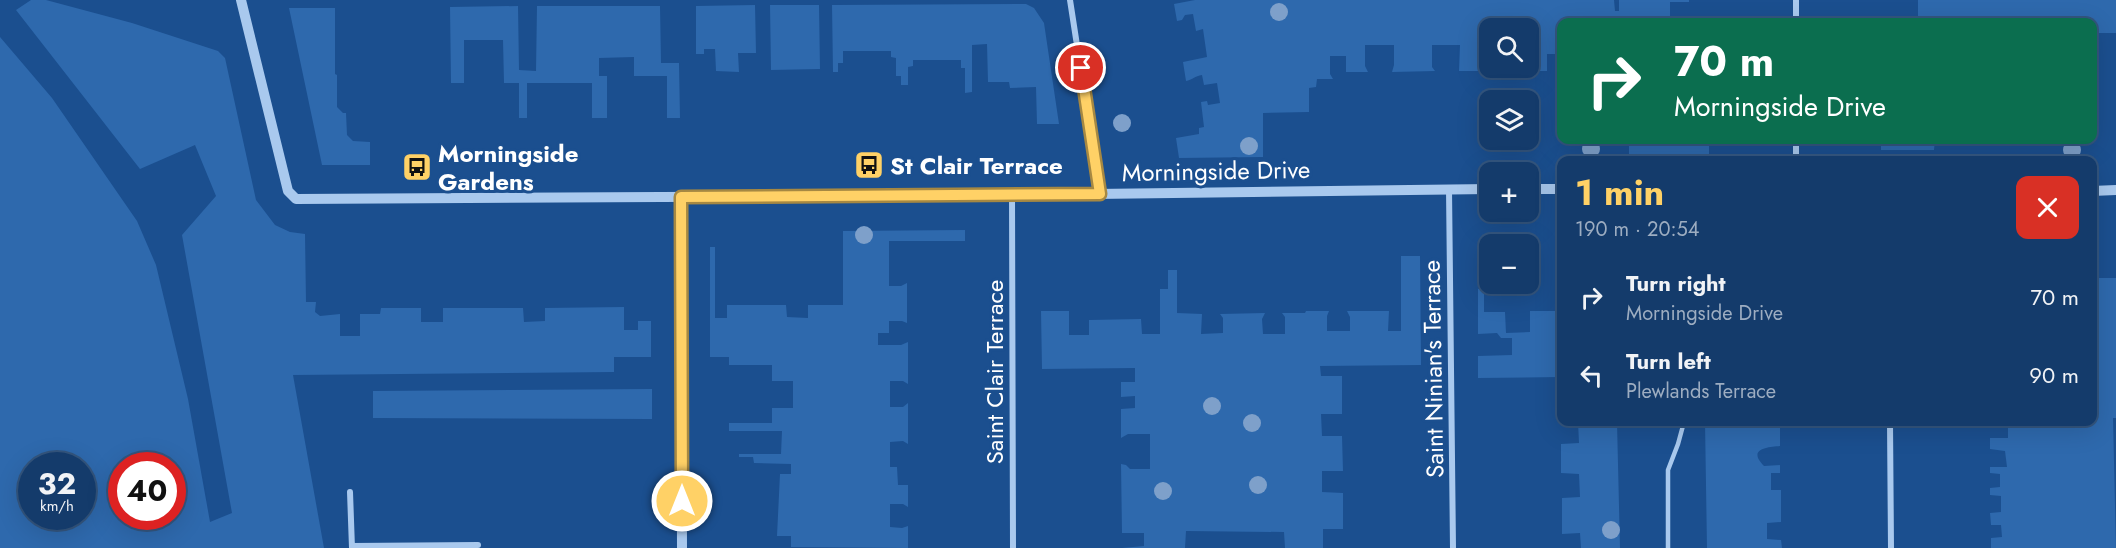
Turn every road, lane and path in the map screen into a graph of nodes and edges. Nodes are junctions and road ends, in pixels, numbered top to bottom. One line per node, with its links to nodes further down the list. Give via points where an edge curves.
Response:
1 (241, 0): 13 (street, Morningside Drive, via 288,191 296,199)
2 (1070, 0): 11 (street)
3 (1796, 0): 4 (street)
4 (1796, 18)
5 (1449, 189): 6 (street, Morningside Drive); 11 (street, Morningside Drive); 21 (street, Saint Ninian's Terrace)
6 (1479, 189)
7 (1539, 189): 8 (street)
8 (1557, 189)
9 (2097, 190): 10 (street)
10 (2116, 190)
11 (1100, 194): 12 (street, Morningside Drive)
12 (1012, 195): 13 (street, Morningside Drive); 20 (street, Saint Clair Terrace)
13 (681, 197): 19 (street)
14 (1683, 426): 22 (lane, via 1668,470)
15 (1890, 426): 23 (street)
16 (350, 492): 18 (street)
17 (478, 545): 18 (street)
18 (352, 547)
19 (682, 548)
20 (1013, 548)
21 (1453, 548)
22 (1668, 548)
23 (1891, 548)

